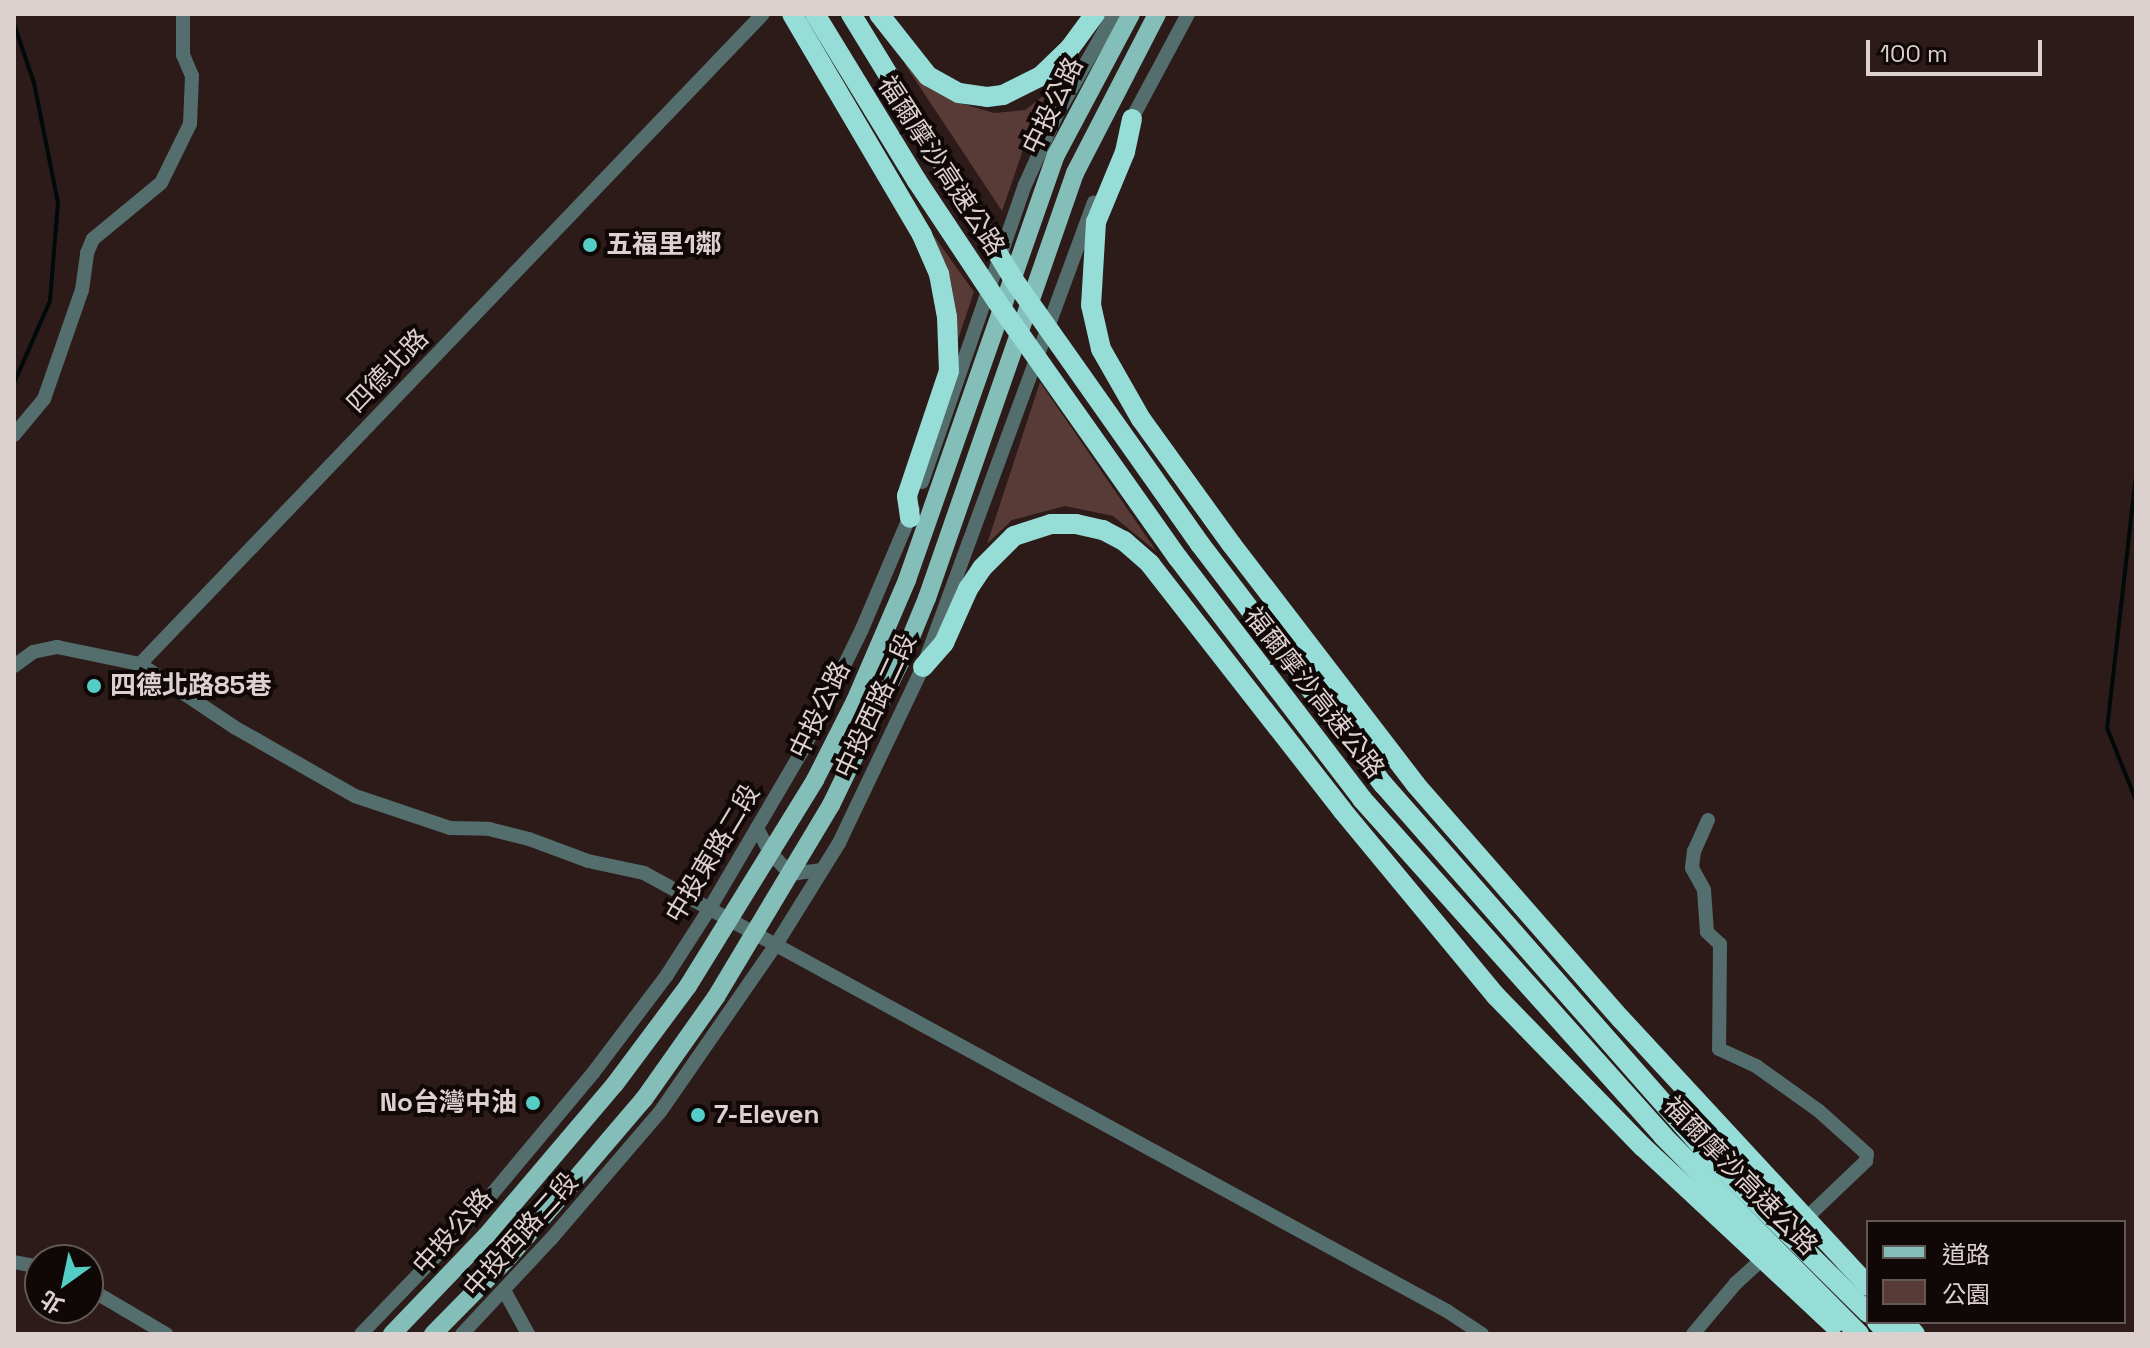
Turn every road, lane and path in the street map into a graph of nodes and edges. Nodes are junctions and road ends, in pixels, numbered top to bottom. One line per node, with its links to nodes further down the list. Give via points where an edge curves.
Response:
1 (183, 14): 13 (street, via 183,55 192,76 190,124 161,183 93,239 82,290 44,399)
2 (763, 14): 15 (street, 四德北路)
3 (792, 14): 14 (highway, via 922,235 939,274 949,371 907,496)
4 (815, 14): 36 (highway, 福爾摩沙高速公路, via 998,303 1178,558 1362,799 1663,1136)
5 (851, 14): 26 (highway, 福爾摩沙高速公路, via 1018,286 1200,544 1383,784 1704,1150)
6 (879, 14): 7 (highway, via 928,76 959,93 1003,95 1055,65)
7 (1095, 14)
8 (1114, 14): 14 (street, 中投東路二段, via 1057,114 1025,185)
9 (1131, 14): 29 (main road, 中投公路, via 1056,155 907,580 815,780 688,986 615,1084 486,1236)
10 (1157, 14): 30 (main road, 中投公路, via 1075,173 927,598 831,805 723,985 644,1099 508,1258)
11 (1188, 14): 12 (street, 中投西路二段)
12 (1132, 119): 17 (street, 中投西路二段, via 1081,230); 23 (highway, via 1125,152 1096,222 1091,305 1101,349 1141,419 1407,773 1611,1008)
13 (14, 435)
14 (910, 518): 19 (street, 中投東路二段, via 805,746)
15 (140, 664): 16 (street, via 57,647 33,652); 21 (street, via 234,727 355,796 450,828 489,829 644,873)
16 (14, 666)
17 (923, 667): 20 (street, 中投西路二段); 35 (highway, via 944,643 982,568 1029,528 1076,524 1103,530 1150,564 1496,996 1653,1157)
18 (1708, 820): 34 (street, via 1692,868 1704,890 1707,932 1720,944 1719,1049 1756,1066 1807,1102 1867,1154 1866,1161 1736,1283)
19 (757, 828): 20 (street, via 783,866 797,873); 21 (street, 中投東路二段)
20 (821, 870): 22 (street, 中投西路二段)
21 (710, 908): 22 (street); 28 (street, 中投東路二段, via 593,1073 466,1225)
22 (777, 943): 24 (street, 中投西路二段, via 660,1112); 33 (street)
23 (1866, 1284)
24 (504, 1290): 31 (street, 中投西路二段); 32 (street)
25 (104, 1297): 27 (street)
26 (1866, 1311)
27 (166, 1334)
28 (361, 1334)
29 (392, 1334)
30 (433, 1334)
31 (462, 1334)
32 (528, 1334)
33 (1482, 1334)
34 (1693, 1334)
35 (1844, 1334)
36 (1859, 1334)

